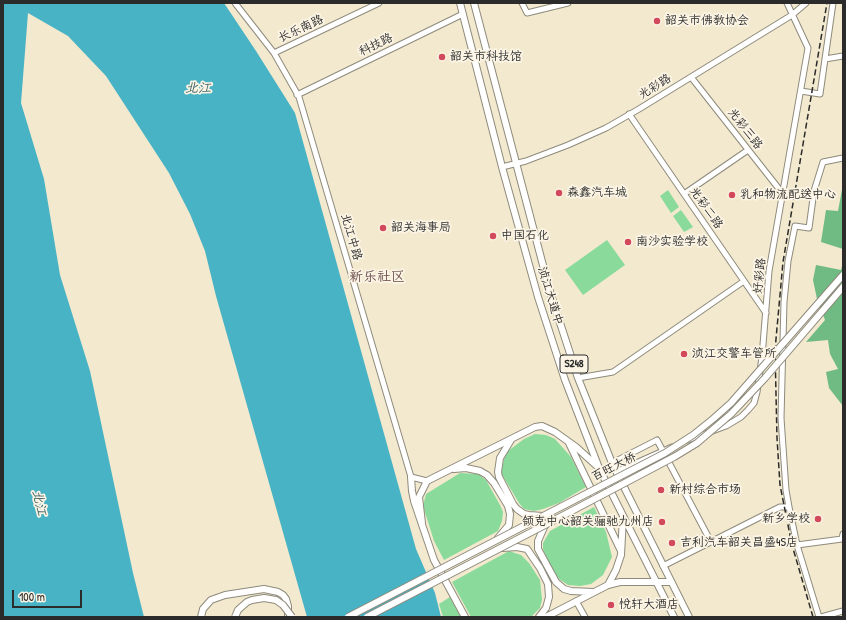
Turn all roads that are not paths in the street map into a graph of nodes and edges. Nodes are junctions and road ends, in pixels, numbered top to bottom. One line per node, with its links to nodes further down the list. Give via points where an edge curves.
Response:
1 (235, 3): 12 (street, 北江中路)
2 (380, 3): 12 (street, 长乐南路)
3 (460, 3): 10 (main road, 浈江大道中 / S248)
4 (474, 3): 21 (main road, 浈江大道中 / S248)
5 (522, 3): 6 (street, via 527,13)
6 (568, 3)
7 (786, 3): 11 (street, 好彩路)
8 (806, 3): 11 (street, 光彩路)
9 (833, 3): 14 (street)
10 (463, 14): 17 (street, 科技路); 22 (main road, 浈江大道中 / S248)
11 (792, 14): 15 (street, 光彩路); 16 (street, 好彩路, via 808,48)
12 (274, 53): 17 (street, 北江中路)
13 (843, 56): 14 (street)
14 (825, 59): 16 (street, via 820,94)
15 (691, 77): 18 (street, 光彩路); 19 (street, 光彩三路)
16 (801, 91): 24 (street, 好彩路)
17 (297, 95): 37 (street, 北江中路)
18 (629, 114): 21 (street, 光彩路, via 606,128 568,145); 23 (street, 光彩二路)
19 (748, 150): 23 (street); 24 (street, 光彩三路)
20 (843, 158): 39 (street, via 823,162 814,191 809,228 795,226 788,261 780,418)
21 (516, 163): 22 (street, 光彩路); 29 (main road, 浈江大道中 / S248, via 550,292)
22 (502, 167): 34 (main road, 浈江大道中 / S248, via 538,297 565,380)
23 (684, 194): 26 (street, 光彩二路)
24 (783, 194): 28 (street, 好彩路, via 769,272)
25 (843, 275): 40 (main road, 百旺大桥, bridge, via 731,403 713,419 665,453)
26 (744, 280): 28 (street, 光彩二路); 29 (street, via 613,372)
27 (843, 286): 43 (main road, 百旺大桥, bridge, via 765,378 731,414 697,443)
28 (766, 313): 32 (street, 好彩路, via 758,392 748,410 726,426)
29 (578, 378): 33 (main road, 浈江大道中 / S248)
30 (512, 438): 31 (main road, via 538,426 546,427); 35 (main road); 40 (main road, via 500,458 498,472 513,504 518,509 524,514)
31 (568, 441): 34 (main road); 49 (main road)
32 (662, 450): 33 (street, via 657,440); 36 (street, 好彩路); 46 (street)
33 (612, 463): 36 (main road, 浈江大道中 / S248)
34 (599, 468): 41 (main road, 浈江大道中 / S248)
35 (452, 469): 38 (main road); 45 (main road, via 480,471 494,483 508,506 510,517 508,525)
36 (616, 472): 50 (main road, 浈江大道中 / S248)
37 (411, 476): 38 (street); 42 (main road, via 414,501)
38 (427, 481): 42 (main road, via 419,497)
39 (789, 507): 46 (street, via 780,507); 47 (street)
40 (543, 516): 45 (main road, 百旺大桥, bridge)
41 (623, 517): 49 (main road); 51 (main road, 浈江大道中 / S248)
42 (422, 523): 66 (main road, via 434,560)
43 (545, 525): 48 (main road, 百旺大桥, bridge); 53 (main road, via 538,541 538,549)
44 (843, 537): 47 (street)
45 (497, 540): 64 (main road, 百旺大桥, bridge)
46 (712, 542): 52 (street)
47 (797, 545): 72 (street)
48 (502, 548): 53 (main road, via 527,549); 65 (main road, 百旺大桥, bridge)
49 (621, 551): 56 (main road, via 616,570)
50 (657, 555): 51 (main road); 52 (main road, 浈江大道中 / S248)
51 (645, 561): 55 (main road, 浈江大道中 / S248)
52 (663, 566): 54 (main road, 浈江大道中 / S248)
53 (551, 582): 57 (main road, via 576,592); 67 (main road, via 549,602)
54 (671, 582): 55 (main road); 71 (main road, S248)
55 (656, 583): 56 (main road, via 620,582); 70 (main road, S248)
56 (608, 585): 57 (main road)
57 (594, 592): 58 (main road)
58 (576, 601): 68 (main road); 69 (street)
59 (843, 611): 72 (street)
60 (201, 617): 62 (main road, via 211,600 225,595 264,589 278,592 286,599)
61 (235, 617): 63 (main road, bridge, via 238,610 247,602 264,598 283,604)
62 (288, 617)
63 (292, 617)
64 (348, 617)
65 (367, 617)
66 (465, 617)
67 (539, 617)
68 (546, 617)
69 (585, 617)
70 (674, 617)
71 (689, 617)
72 (820, 617)

